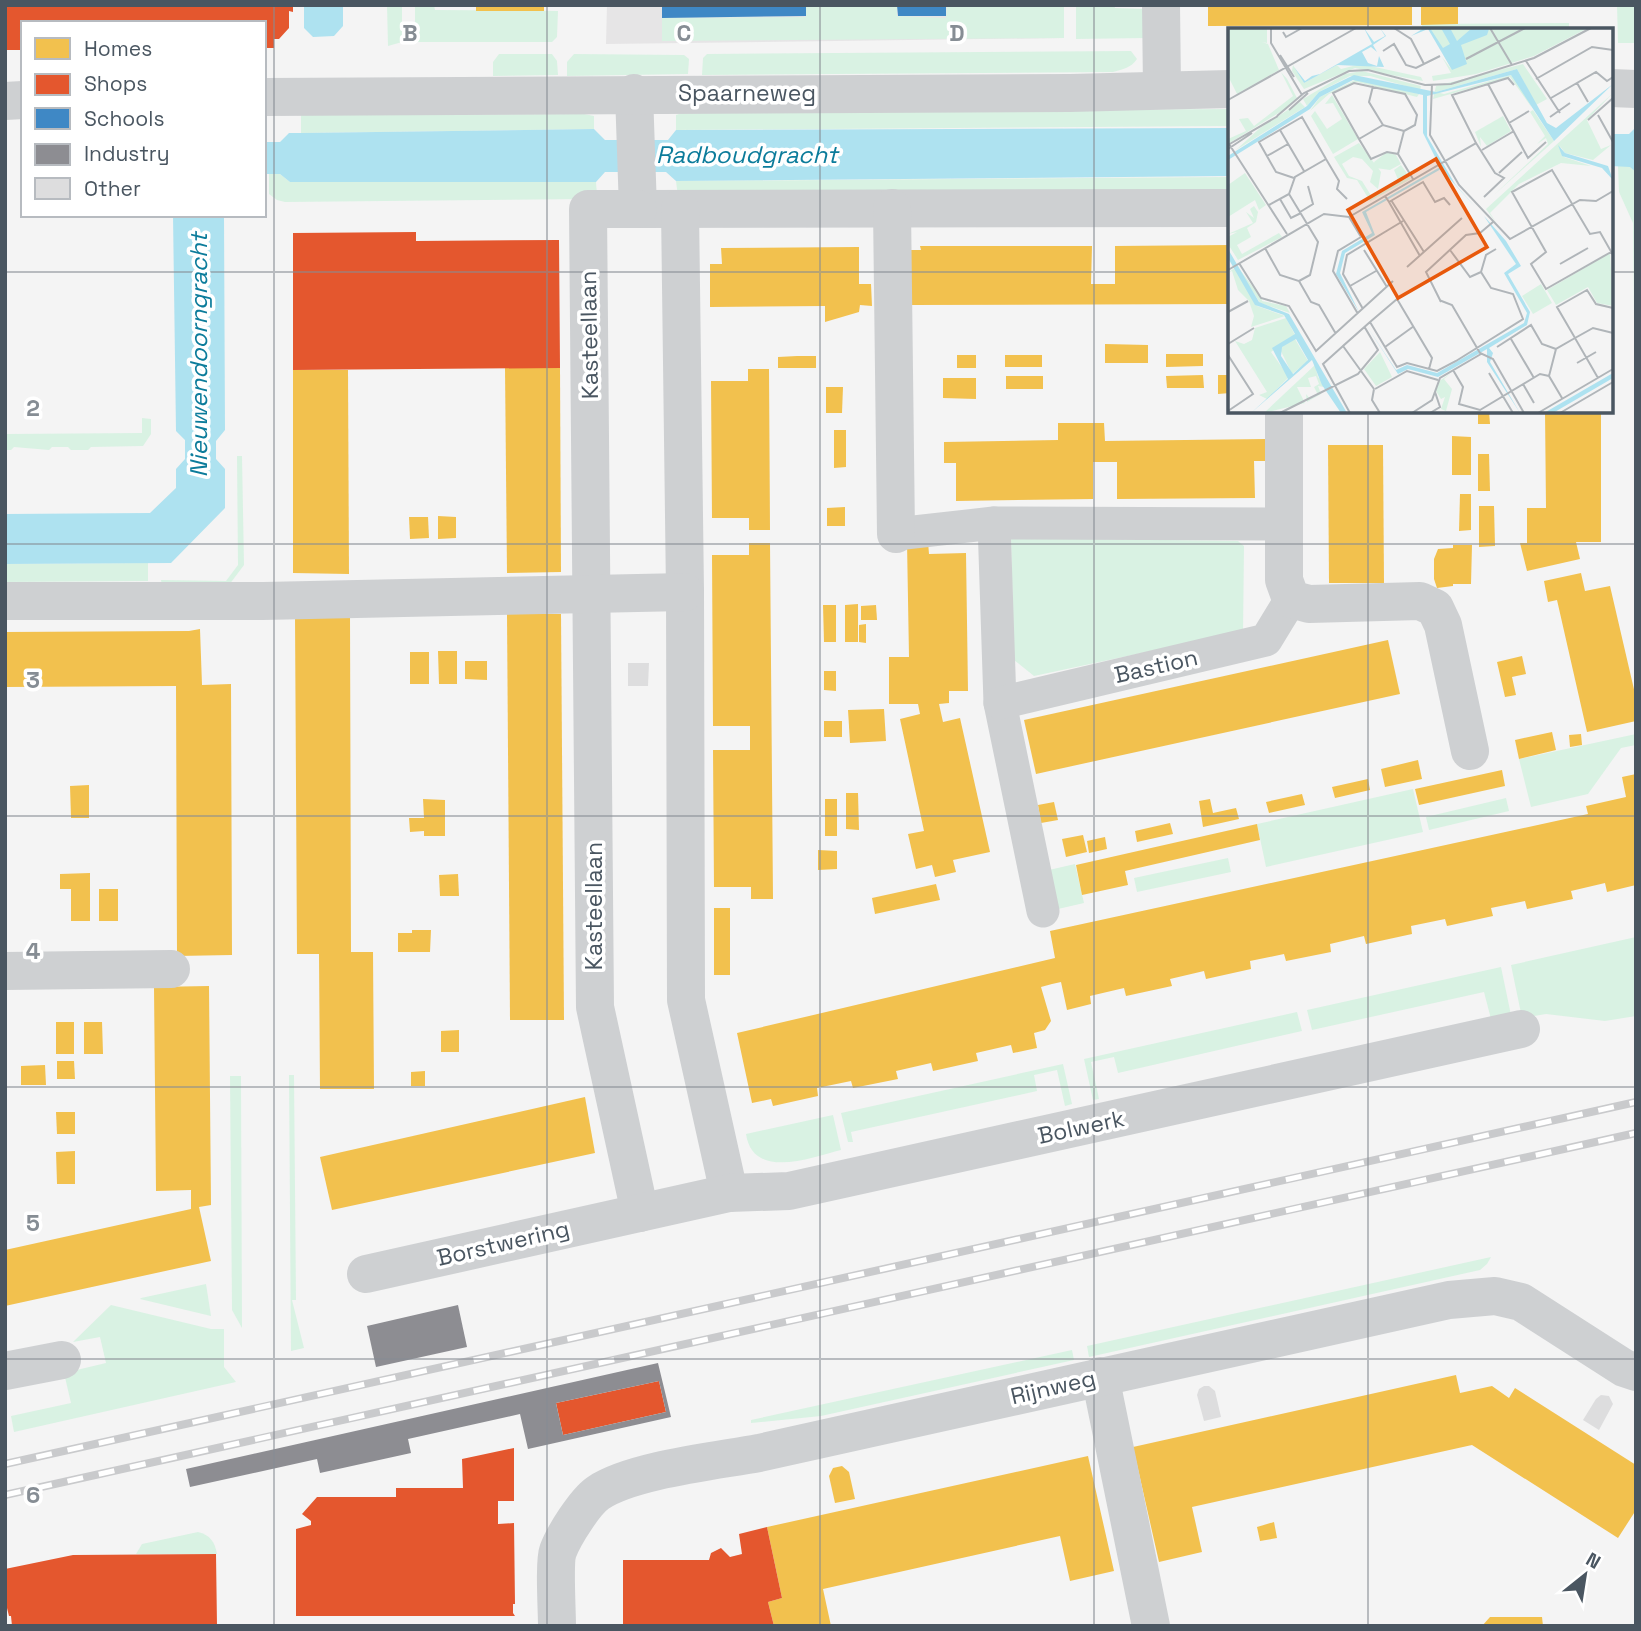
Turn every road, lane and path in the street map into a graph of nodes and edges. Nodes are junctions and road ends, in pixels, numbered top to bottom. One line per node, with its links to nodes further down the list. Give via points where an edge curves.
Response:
1 (1161, 5): 3 (street)
2 (1613, 88): 5 (street)
3 (1162, 89): 4 (street, Spaarneweg); 6 (street, Spaarneweg)
4 (1228, 89)
5 (1635, 89)
6 (634, 93): 7 (street, Spaarneweg); 8 (street)
7 (266, 96)
8 (637, 173): 11 (street); 17 (street, Kasteellaan, via 588,209)
9 (892, 208): 10 (street); 11 (street); 15 (street)
10 (1228, 208)
11 (680, 209): 16 (street)
12 (1284, 413): 14 (street)
13 (994, 523): 14 (street); 15 (street); 20 (street)
14 (1285, 524): 18 (street, via 1284,580)
15 (896, 534)
16 (685, 592): 17 (street); 26 (street, via 686,1000)
17 (592, 594): 19 (street); 27 (street, Kasteellaan, via 595,1007)
18 (1291, 599): 20 (street, Bastion, via 1266,640); 21 (street, via 1309,604 1420,601 1435,608 1443,625)
19 (5, 601)
20 (1000, 703): 22 (street)
21 (1470, 751)
22 (1043, 911)
23 (172, 969): 24 (street)
24 (5, 971)
25 (1521, 1029): 26 (street, Bolwerk, via 789,1191)
26 (729, 1193): 27 (street, Bolwerk)
27 (640, 1213): 28 (street, Borstwering)
28 (366, 1274)
29 (62, 1360): 30 (street)
30 (5, 1371)
31 (1636, 1372): 32 (street, Rijnweg, via 1521,1302 1494,1296 1449,1300)
32 (1100, 1376): 33 (street, Rijnweg, via 617,1484 583,1507 558,1552); 34 (street)
33 (557, 1626)
34 (1151, 1626)

